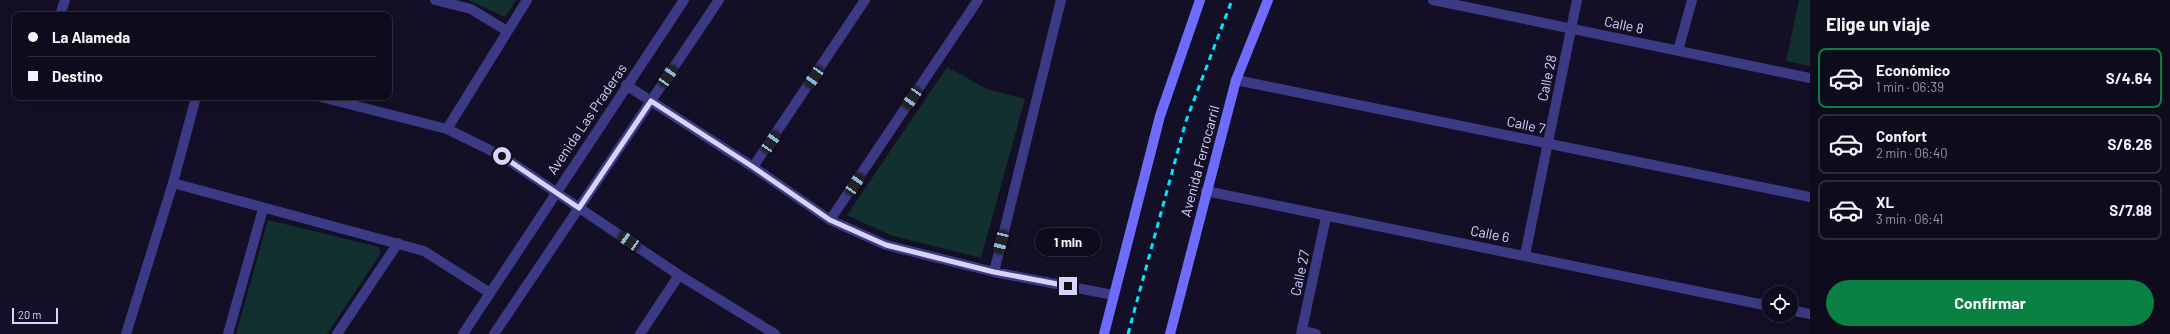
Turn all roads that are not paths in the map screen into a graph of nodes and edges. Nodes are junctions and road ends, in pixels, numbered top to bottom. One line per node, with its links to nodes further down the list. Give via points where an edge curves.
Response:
1 (65, 0): 14 (street)
2 (435, 0): 16 (street, via 471,9)
3 (527, 0): 16 (street)
4 (684, 0): 20 (street, Avenida Las Praderas)
5 (719, 0): 23 (street)
6 (865, 0): 26 (street)
7 (978, 0): 34 (street)
8 (1061, 0): 37 (street)
9 (1200, 0): 40 (street, via 1160,116)
10 (1268, 0): 19 (street, Avenida Ferrocarril)
11 (1433, 0): 15 (street, Calle 8)
12 (1577, 0): 15 (street, Calle 28)
13 (1692, 0): 17 (street)
14 (61, 12)
15 (1571, 28): 17 (street, Calle 8); 25 (street, Calle 28)
16 (507, 31): 24 (street)
17 (1678, 51): 18 (street, Calle 8)
18 (1810, 78)
19 (1236, 80): 25 (street, Calle 7); 28 (street, Avenida Ferrocarril)
20 (626, 85): 23 (street); 29 (street, Avenida Las Praderas)
21 (195, 100): 27 (street)
22 (333, 100): 24 (street)
23 (651, 101): 26 (street); 31 (street)
24 (447, 129): 29 (street, via 502,156)
25 (1548, 144): 30 (street, Calle 7); 36 (street, Calle 28)
26 (753, 167): 34 (street)
27 (173, 183): 32 (street); 45 (street)
28 (1206, 191): 33 (street, Calle 6); 53 (street, Avenida Ferrocarril)
29 (556, 192): 31 (street); 39 (street, Avenida Las Praderas)
30 (1810, 197)
31 (579, 208): 38 (street); 49 (street)
32 (263, 209): 35 (street); 46 (street)
33 (1326, 217): 36 (street, Calle 6); 44 (street, Calle 27)
34 (830, 220): 37 (street, via 886,245)
35 (398, 243): 39 (street, via 424,251); 47 (street)
36 (1525, 256): 41 (street, Calle 6)
37 (994, 272): 40 (street)
38 (679, 275): 50 (street); 51 (street)
39 (490, 293): 48 (street, Avenida Las Praderas)
40 (1113, 295): 52 (street)
41 (1762, 305)
42 (1798, 311): 43 (street)
43 (1810, 314)
44 (1301, 333): 54 (street)
45 (126, 334)
46 (228, 334)
47 (337, 334)
48 (462, 334)
49 (494, 334)
50 (640, 334)
51 (775, 334)
52 (1104, 334)
53 (1170, 334)
54 (1316, 334)

